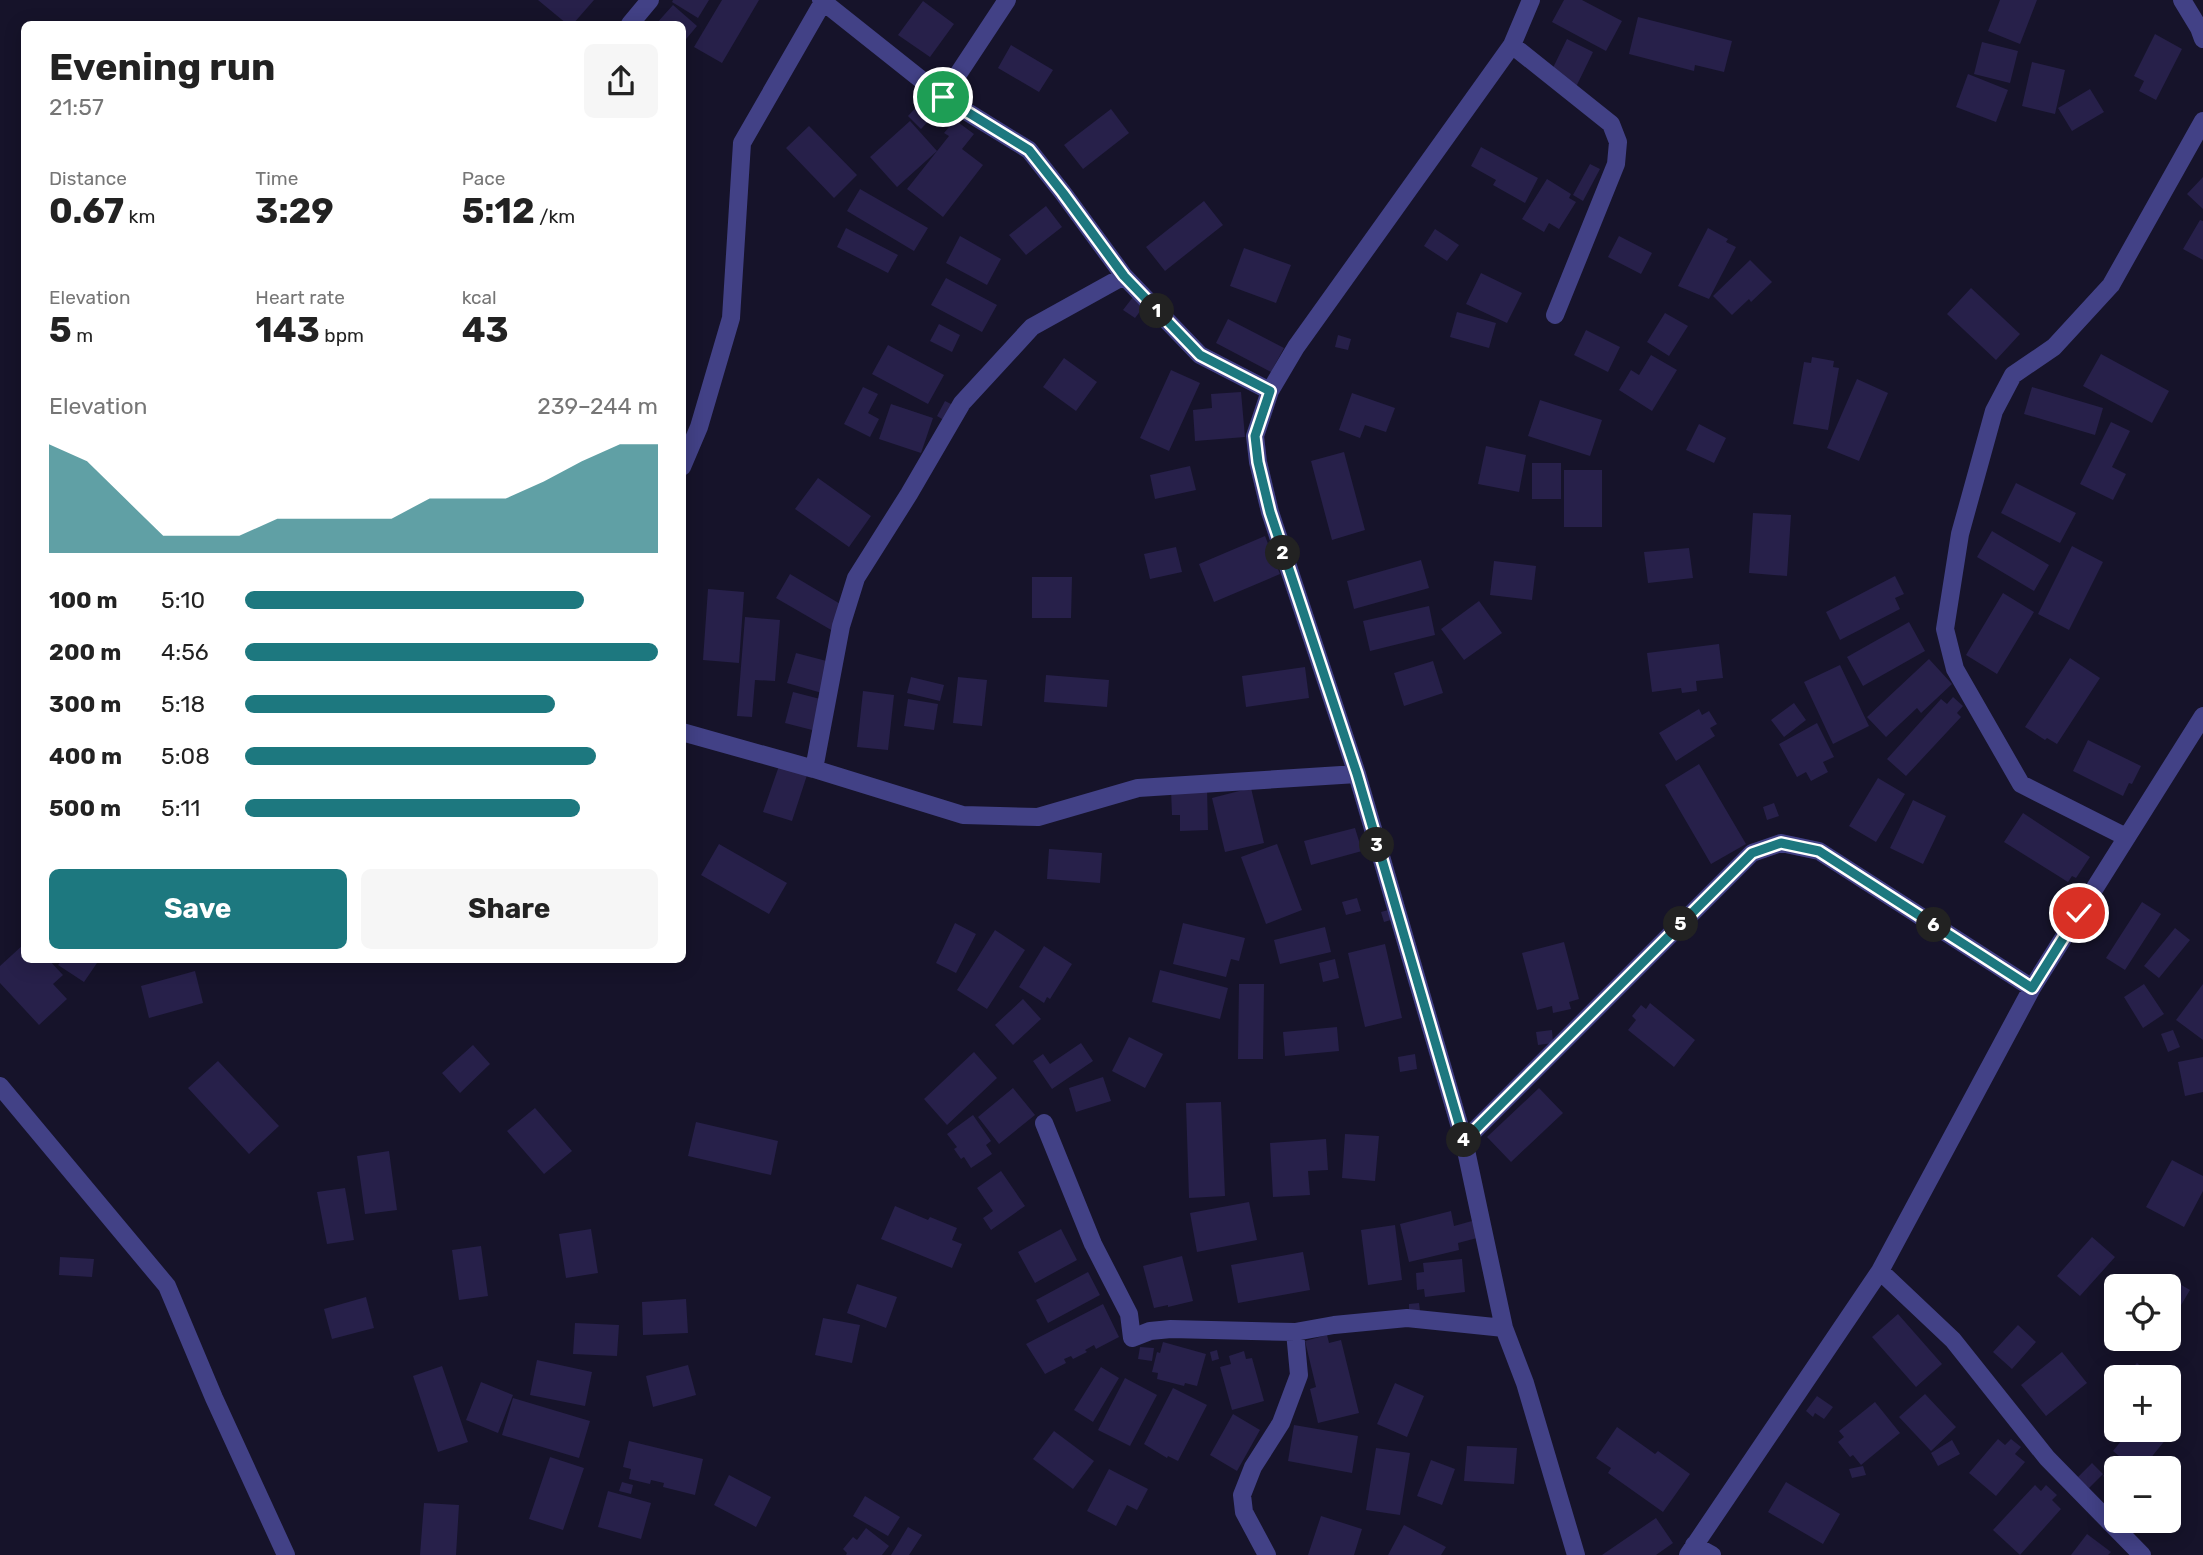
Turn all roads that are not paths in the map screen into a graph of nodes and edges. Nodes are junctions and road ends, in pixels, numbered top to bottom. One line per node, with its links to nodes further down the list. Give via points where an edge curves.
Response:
1 (650, 0): 6 (street)
2 (1007, 0): 9 (street)
3 (1531, 0): 8 (street)
4 (2182, 0): 7 (street)
5 (822, 1): 9 (street); 14 (street, via 742,143 731,318)
6 (632, 21)
7 (2203, 39)
8 (1512, 45): 12 (street, via 1611,124 1618,142 1616,164); 13 (street, via 1296,347)
9 (943, 97): 11 (street, via 1029,150)
10 (2203, 121): 19 (street, via 2111,285 2054,347 2013,375 1994,411 1960,534 1945,629 1955,669 2021,784)
11 (1124, 276): 13 (street, via 1200,355); 17 (street, via 1032,327 962,403 856,578 841,626)
12 (1555, 315)
13 (1270, 391): 18 (street, via 1255,436 1264,487)
14 (686, 458)
15 (2203, 716): 19 (street)
16 (686, 733): 17 (street)
17 (814, 769): 18 (street, via 963,815 1038,817 1138,788)
18 (1357, 774): 23 (street)
19 (2126, 838): 20 (street)
20 (2032, 988): 23 (street, via 1819,851 1781,843 1752,853); 24 (street)
21 (0, 1086): 28 (street, via 167,1286)
22 (1044, 1123): 26 (street, via 1093,1244 1129,1314 1132,1338 1171,1329)
23 (1464, 1141): 25 (street)
24 (1880, 1271): 27 (street); 32 (street, via 1953,1340 2047,1458)
25 (1504, 1328): 26 (street, via 1407,1318); 30 (street)
26 (1294, 1332): 29 (street, via 1299,1375 1281,1423 1242,1495 1244,1512)
27 (1691, 1550): 31 (street)
28 (286, 1555)
29 (1267, 1555)
30 (1576, 1555)
31 (1712, 1555)
32 (2142, 1555)

